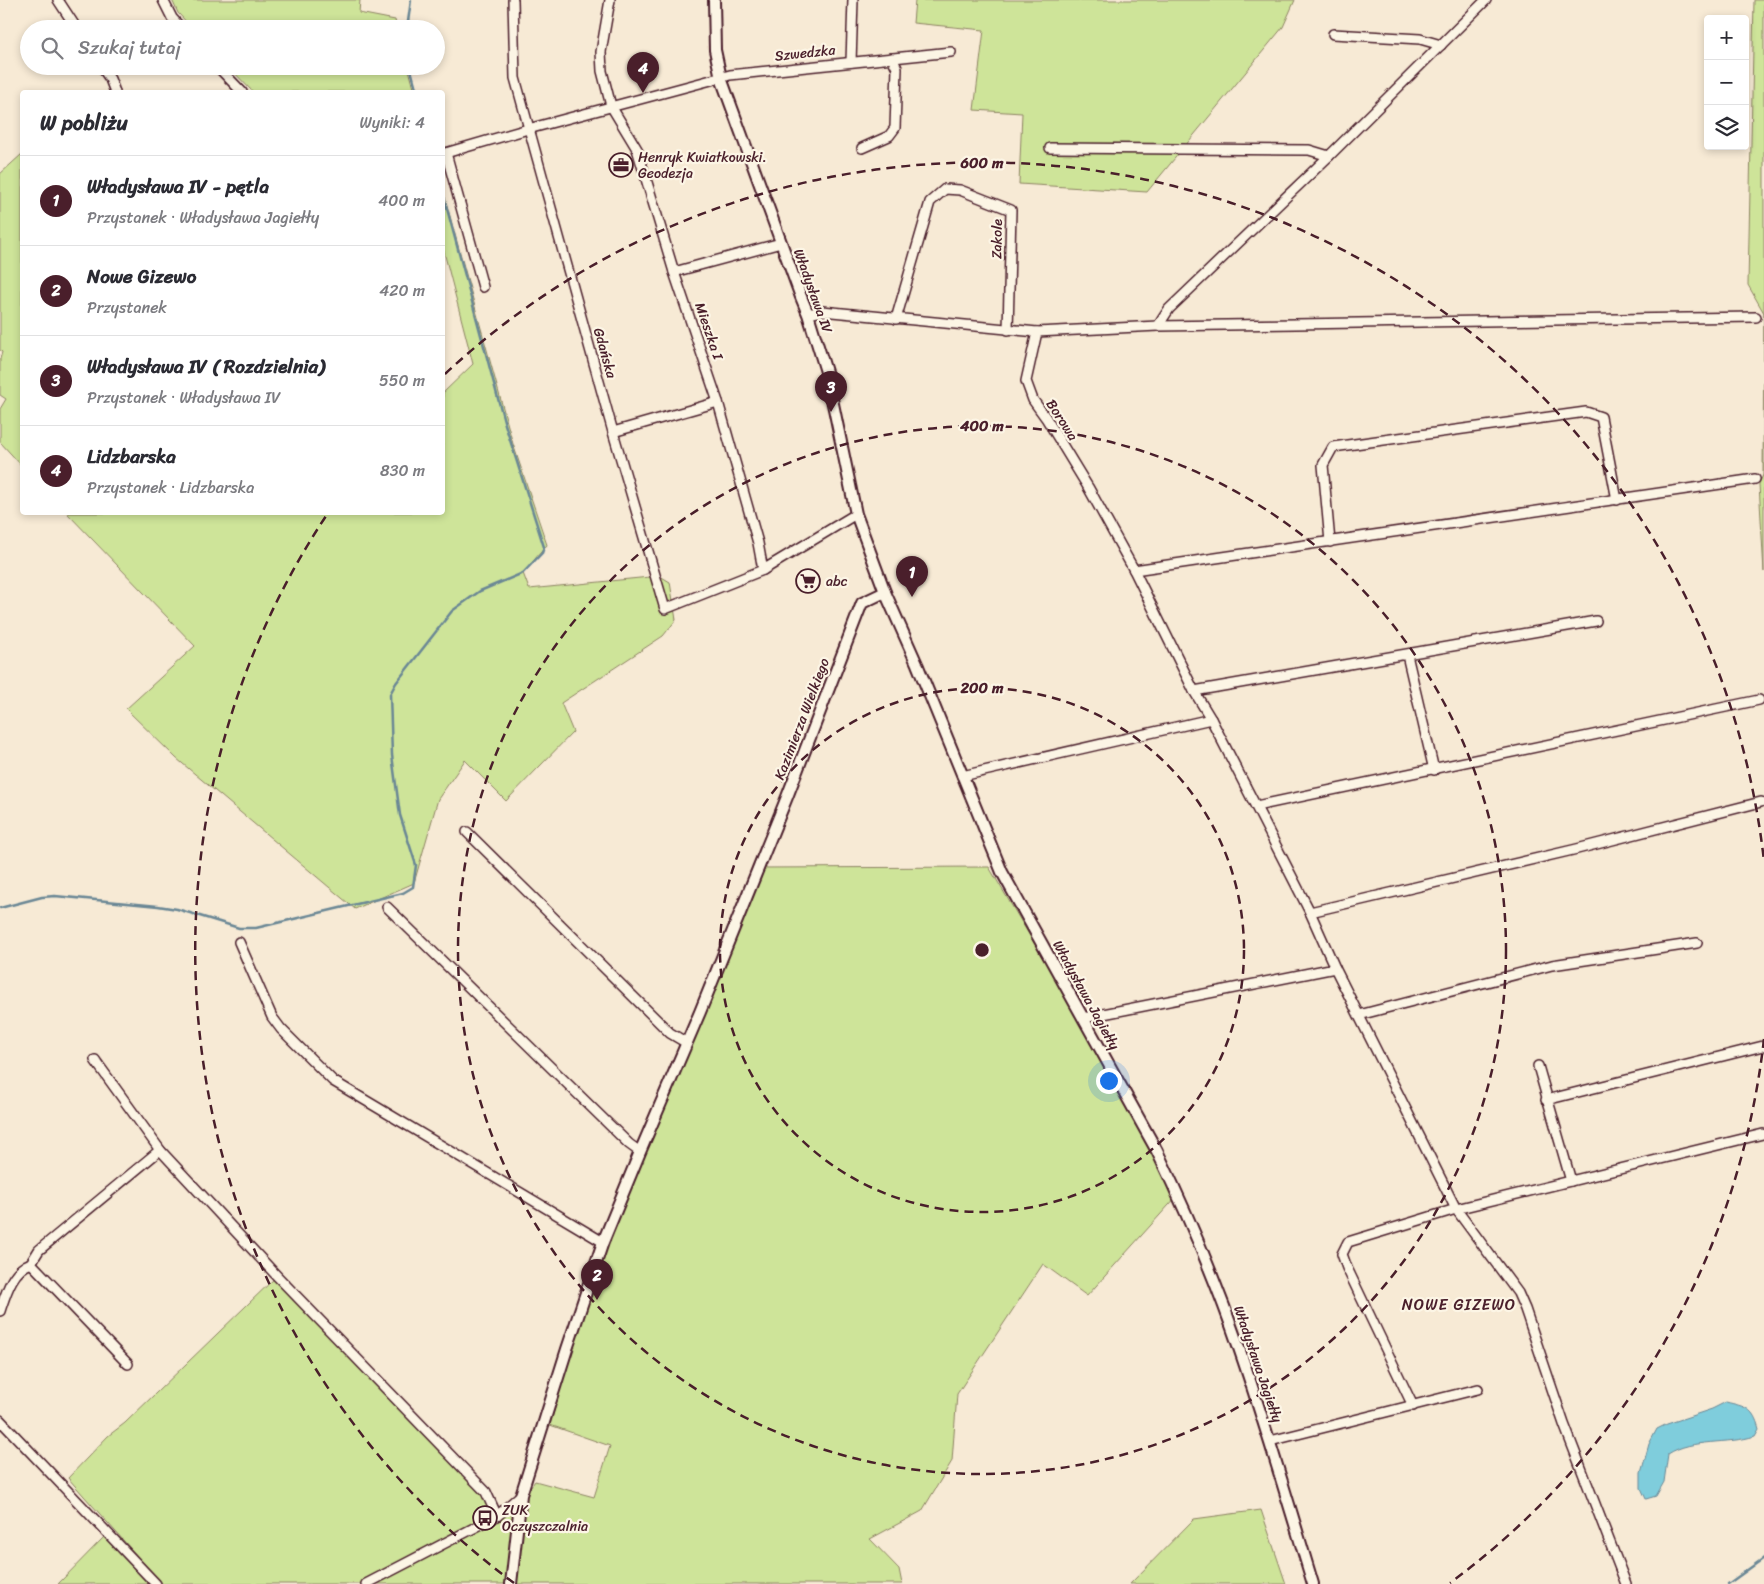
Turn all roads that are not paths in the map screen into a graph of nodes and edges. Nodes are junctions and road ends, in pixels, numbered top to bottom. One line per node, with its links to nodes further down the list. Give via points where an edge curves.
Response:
1 (58, 0): 8 (street)
2 (163, 0): 9 (street)
3 (513, 0): 21 (street, Gdańska, via 515,78)
4 (610, 0): 20 (street, Mieszka I, via 601,52 602,71)
5 (714, 0): 17 (street, Władysława IV, via 715,50)
6 (854, 0): 14 (street)
7 (1486, 0): 11 (street)
8 (71, 20)
9 (174, 20)
10 (1333, 34): 11 (street, via 1420,39)
11 (1441, 45): 26 (street)
12 (951, 52): 13 (street, Szwedzka)
13 (892, 58): 14 (street, Szwedzka); 22 (street, via 897,68 895,128 889,136)
14 (851, 62): 17 (street, Szwedzka)
15 (107, 75): 18 (street)
16 (226, 75): 19 (street)
17 (721, 78): 20 (street, Szwedzka); 27 (street, Władysława IV)
18 (114, 90)
19 (240, 90)
20 (612, 106): 21 (street, Szwedzka); 28 (street, Mieszka I, via 637,150)
21 (528, 129): 24 (street, Szwedzka); 37 (street, Gdańska)
22 (862, 148)
23 (1050, 148): 26 (street, via 1309,150)
24 (445, 153)
25 (445, 156): 29 (street)
26 (1329, 156): 33 (street, via 1170,309)
27 (781, 243): 28 (street); 30 (street, Władysława IV)
28 (674, 272): 36 (street, Mieszka I)
29 (483, 287)
30 (808, 314): 32 (street, via 822,311); 40 (street, Władysława IV, via 827,375)
31 (1756, 317): 33 (street)
32 (896, 319): 34 (street); 34 (street, Zakole, via 930,202 945,189 960,190 1011,210)
33 (1158, 326): 35 (street)
34 (1008, 330): 35 (street)
35 (1037, 332): 43 (street, Borowa, via 1026,381 1033,400 1088,487)
36 (718, 402): 37 (street); 42 (street, Mieszka I)
37 (613, 432): 42 (street, Gdańska, via 665,609)
38 (1754, 479): 39 (street)
39 (1617, 500): 41 (street); 41 (street, via 1602,417 1586,412 1369,441 1332,447 1323,465)
40 (856, 514): 42 (street); 44 (street, Władysława IV)
41 (1330, 542): 43 (street)
42 (763, 570)
43 (1134, 570): 47 (street, Borowa)
44 (885, 592): 51 (street, Władysława Jagiełły); 62 (street, Kazimierza Wielkiego, via 862,603)
45 (1596, 621): 46 (street)
46 (1407, 655): 47 (street); 50 (street)
47 (1194, 691): 49 (street, Borowa)
48 (1759, 700): 50 (street)
49 (1211, 719): 51 (street); 53 (street, Borowa)
50 (1434, 770): 53 (street)
51 (962, 776): 61 (street, Władysława Jagiełły, via 1002,872)
52 (1761, 802): 56 (street)
53 (1256, 806): 56 (street, Borowa)
54 (467, 832): 62 (street, via 670,1033)
55 (387, 907): 69 (street)
56 (1310, 912): 59 (street, Borowa)
57 (239, 942): 72 (street, via 272,1017 281,1030 334,1081)
58 (1697, 943): 60 (street, via 1552,965)
59 (1335, 968): 60 (street, Borowa); 61 (street)
60 (1359, 1015): 71 (street, Borowa)
61 (1083, 1018): 79 (street, Władysława Jagiełły, via 1178,1195 1238,1346)
62 (686, 1043): 69 (street, Kazimierza Wielkiego)
63 (1763, 1046): 66 (street)
64 (95, 1060): 68 (street)
65 (1538, 1066): 66 (street)
66 (1546, 1100): 70 (street)
67 (1763, 1134): 70 (street)
68 (160, 1150): 73 (street, via 39,1250); 81 (street, via 486,1492)
69 (640, 1152): 72 (street, Kazimierza Wielkiego)
70 (1571, 1182): 71 (street)
71 (1456, 1209): 77 (street, via 1348,1242 1342,1254); 86 (street, Borowa, via 1518,1293 1526,1310 1564,1424)
72 (603, 1242): 80 (street, Kazimierza Wielkiego)
73 (31, 1263): 74 (street, via 10,1283); 75 (street)
74 (0, 1311)
75 (128, 1364)
76 (1478, 1389): 77 (street)
77 (1413, 1406): 79 (street)
78 (0, 1420): 82 (street)
79 (1270, 1441): 85 (street, Władysława Jagiełły)
80 (521, 1495): 81 (street); 84 (street, Kazimierza Wielkiego)
81 (498, 1516): 83 (street)
82 (156, 1584)
83 (366, 1584)
84 (511, 1584)
85 (1313, 1584)
86 (1626, 1584)

